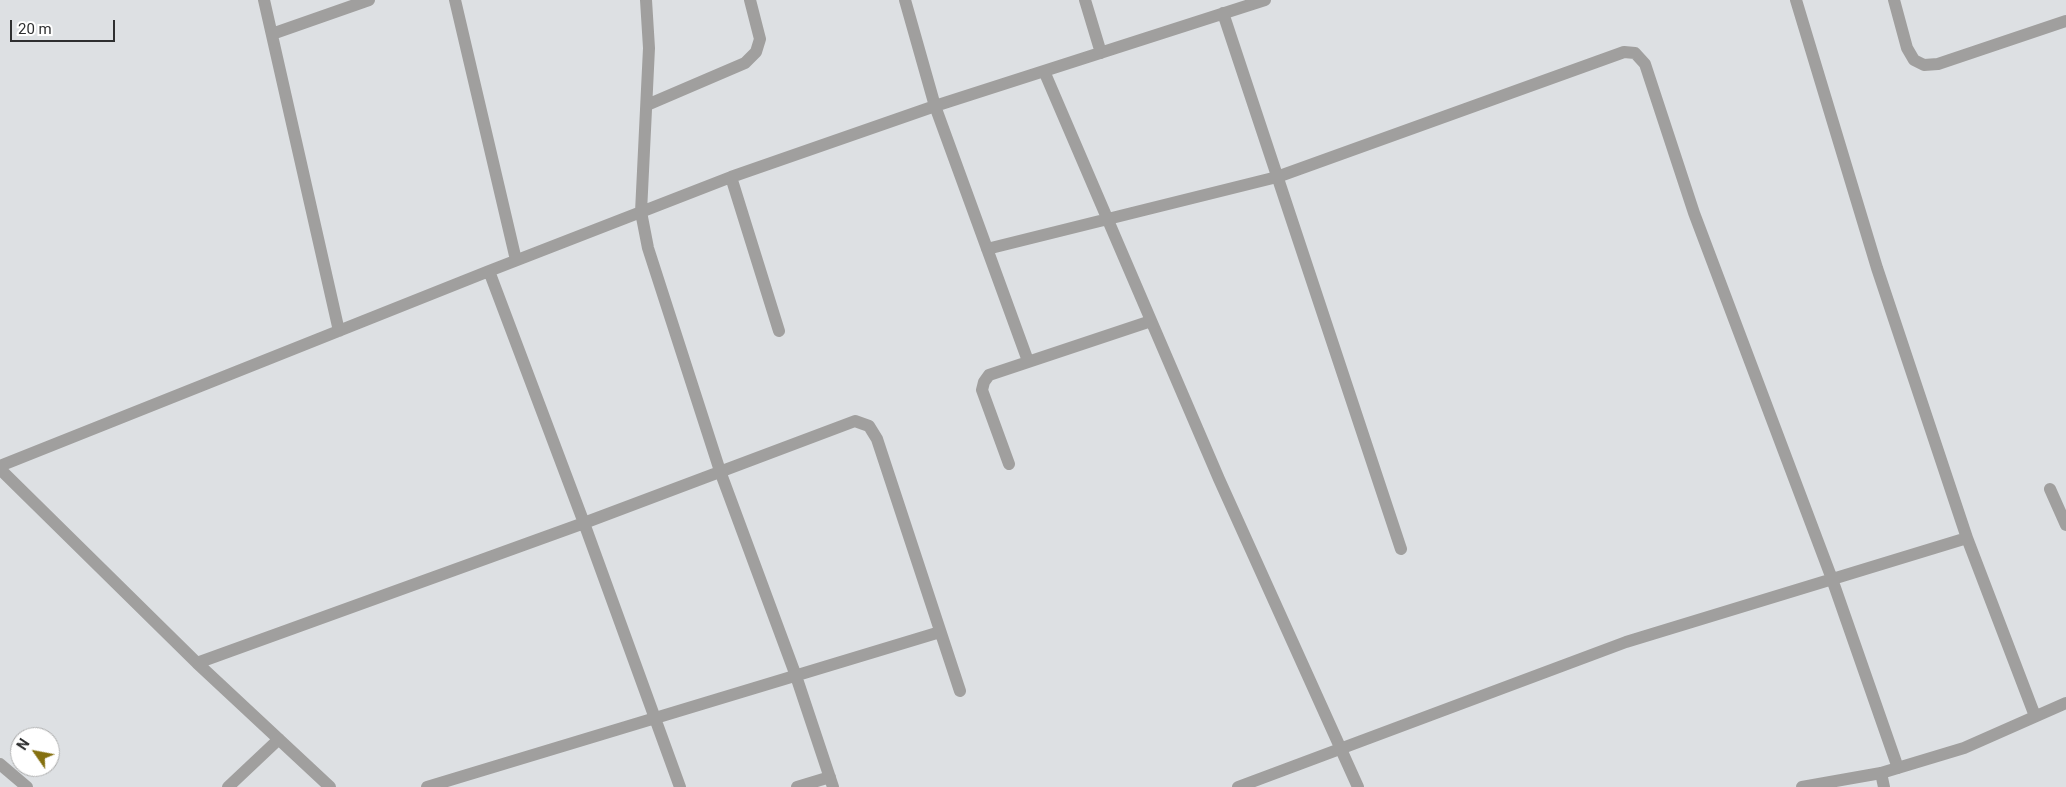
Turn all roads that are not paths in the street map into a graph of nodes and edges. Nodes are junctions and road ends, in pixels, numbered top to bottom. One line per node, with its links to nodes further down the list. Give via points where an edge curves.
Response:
1 (264, 0): 13 (street)
2 (369, 0): 13 (street)
3 (455, 0): 23 (street)
4 (646, 0): 16 (street, via 649,48)
5 (750, 0): 16 (street, via 760,40 756,52 745,63)
6 (905, 0): 17 (street)
7 (1085, 0): 14 (street)
8 (1265, 0): 11 (street)
9 (1796, 0): 35 (street, via 1877,268)
10 (1894, 0): 12 (street, via 1907,48 1914,60 1924,65 1938,64)
11 (1223, 14): 14 (street); 19 (street)
12 (2066, 21)
13 (272, 34): 26 (street)
14 (1101, 53): 15 (street)
15 (1044, 71): 17 (street); 21 (street)
16 (647, 105): 20 (street)
17 (935, 106): 18 (street); 22 (street)
18 (731, 177): 20 (street); 27 (street)
19 (1277, 177): 21 (street); 36 (street); 37 (street, via 1624,52 1635,53 1645,64 1694,214)
20 (641, 212): 23 (street); 31 (street, via 648,248)
21 (1108, 219): 22 (street); 25 (street)
22 (987, 249): 28 (street)
23 (516, 260): 24 (street)
24 (489, 270): 26 (street); 33 (street)
25 (1151, 320): 28 (street); 46 (street)
26 (339, 331): 30 (street)
27 (778, 331)
28 (1028, 362): 29 (street, via 989,375 982,390)
29 (1010, 464)
30 (0, 468): 39 (street)
31 (720, 471): 33 (street); 38 (street, via 841,424 854,421 869,426 877,439); 40 (street)
32 (2050, 489): 34 (street)
33 (584, 523): 39 (street); 44 (street)
34 (2066, 525)
35 (1967, 538): 37 (street); 43 (street)
36 (1401, 549)
37 (1832, 579): 46 (street, via 1626,642); 48 (street)
38 (940, 632): 40 (street); 41 (street)
39 (197, 663): 45 (street)
40 (796, 676): 44 (street); 50 (street)
41 (960, 691)
42 (2066, 703): 43 (street)
43 (2035, 716): 48 (street, via 1964,748)
44 (655, 718): 54 (street); 55 (street)
45 (279, 739): 52 (street); 53 (street)
46 (1341, 750): 57 (street); 58 (street)
47 (0, 764): 51 (street)
48 (1898, 768): 49 (street)
49 (1881, 773): 59 (street); 60 (street)
50 (832, 782): 56 (street)
51 (27, 787)
52 (228, 787)
53 (330, 787)
54 (427, 787)
55 (680, 787)
56 (797, 787)
57 (1238, 787)
58 (1358, 787)
59 (1802, 787)
60 (1884, 787)

